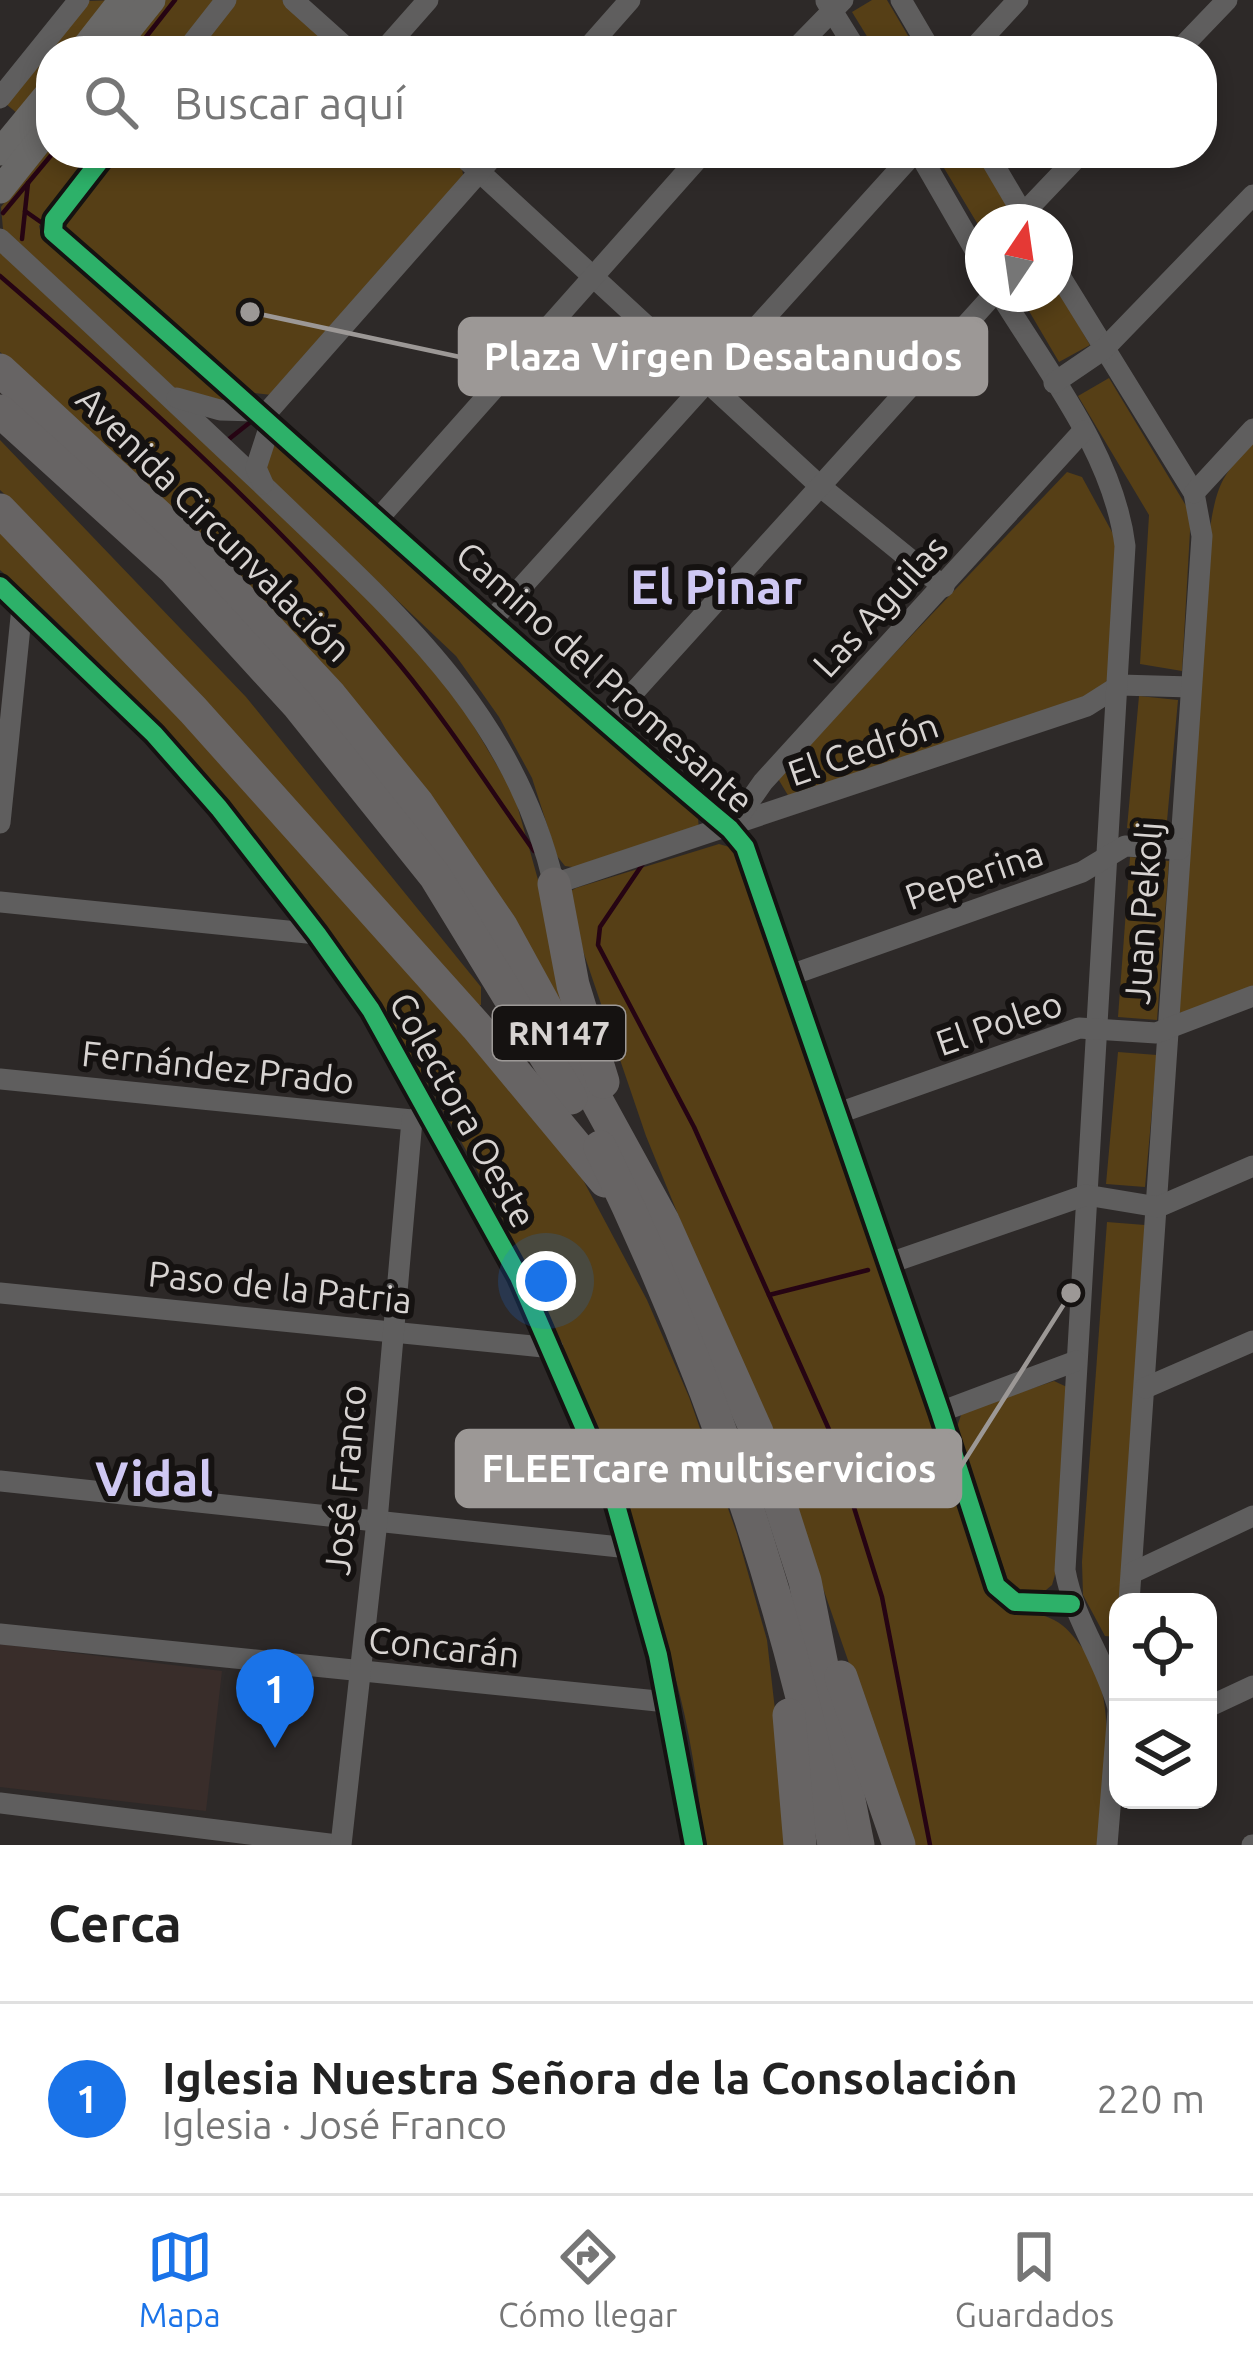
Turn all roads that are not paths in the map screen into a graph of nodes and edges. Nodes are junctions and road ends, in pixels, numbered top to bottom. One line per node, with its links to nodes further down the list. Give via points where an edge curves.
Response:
1 (79, 0): 12 (street)
2 (122, 0): 13 (main road)
3 (152, 0): 14 (main road)
4 (226, 0): 15 (street)
5 (293, 0): 16 (street)
6 (428, 0): 17 (street)
7 (630, 0): 18 (street)
8 (901, 0): 21 (street)
9 (1018, 0): 22 (street)
10 (1227, 0): 23 (street)
11 (833, 3): 19 (street); 20 (street)
12 (50, 36)
13 (94, 36)
14 (123, 36)
15 (198, 36)
16 (333, 36)
17 (396, 36)
18 (598, 36)
19 (806, 36)
20 (850, 36)
21 (922, 36)
22 (984, 36)
23 (1192, 36)
24 (36, 53): 25 (street)
25 (0, 98)
26 (36, 101): 27 (main road)
27 (11, 119): 29 (main road)
28 (36, 145): 39 (main road)
29 (0, 152)
30 (94, 168): 55 (street, Camino del Promesante, via 53,232)
31 (475, 168): 38 (street)
32 (483, 168): 38 (street)
33 (690, 168): 45 (street)
34 (902, 168): 52 (street)
35 (925, 168): 43 (street)
36 (996, 168): 41 (street)
37 (1068, 168): 42 (street)
38 (479, 172): 45 (street); 55 (street)
39 (0, 190)
40 (1253, 195): 49 (street)
41 (1017, 204)
42 (1037, 204)
43 (965, 234)
44 (0, 239): 53 (street)
45 (592, 279): 52 (street); 62 (street)
46 (1073, 298): 49 (street, Juan Pekolj)
47 (981, 312): 58 (street)
48 (1009, 312): 51 (street, Juan Pekolj)
49 (1104, 349): 51 (street); 60 (street, Juan Pekolj)
50 (0, 370): 87 (highway, Avenida Circunvalación / RN147, via 194,549 418,804 501,926)
51 (1054, 382): 57 (street, Juan Pekolj)
52 (707, 385): 58 (street); 66 (street)
53 (169, 396): 55 (street); 59 (street)
54 (0, 411): 87 (highway, Avenida Circunvalación / RN147, via 173,568 367,788 476,939)
55 (265, 416): 59 (street, via 256,468); 62 (street, Camino del Promesante)
56 (1253, 428): 60 (street)
57 (1083, 431): 64 (street, Las Aguilas); 67 (street, Juan Pekolj, via 1126,546)
58 (821, 488): 64 (street); 69 (street)
59 (267, 490): 74 (street, via 453,674 516,778)
60 (1194, 493): 68 (street, Juan Pekolj, via 1202,536)
61 (0, 510): 87 (highway, via 194,710)
62 (378, 519): 66 (street, Camino del Promesante)
63 (0, 586): 65 (street, Colectora Oeste)
64 (944, 587): 71 (street, Las Aguilas, via 754,791)
65 (22, 607): 70 (street); 76 (street, Colectora Oeste, via 154,734)
66 (491, 621): 69 (street, Camino del Promesante)
67 (1120, 685): 68 (street, El Cedrón); 71 (street, El Cedrón, via 1087,706); 73 (street, Juan Pekolj)
68 (1191, 687): 72 (street, Juan Pekolj)
69 (605, 724): 71 (street, Camino del Promesante)
70 (0, 823)
71 (730, 829): 74 (street, El Cedrón); 77 (street, Camino del Promesante, via 745,847)
72 (1180, 849): 73 (street, Peperina, via 1125,846); 80 (street, Juan Pekolj)
73 (1107, 855): 77 (street, Peperina, via 1082,872); 79 (street, Juan Pekolj)
74 (554, 884): 87 (highway, via 587,1034)
75 (0, 902): 76 (street)
76 (317, 934): 83 (street, Colectora Oeste, via 371,1010)
77 (788, 976): 82 (street, Camino del Promesante)
78 (1253, 996): 80 (street, El Poleo)
79 (1096, 1027): 80 (street, El Poleo); 82 (street, El Poleo); 85 (street, Juan Pekolj)
80 (1168, 1030): 86 (street, Juan Pekolj)
81 (0, 1079): 83 (street, Fernández Prado)
82 (836, 1114): 88 (street, Camino del Promesante)
83 (421, 1117): 90 (street, José Franco); 92 (street, Colectora Oeste, via 519,1276)
84 (1253, 1166): 86 (street)
85 (1086, 1195): 86 (street); 88 (street); 93 (street, Juan Pekolj)
86 (1158, 1207): 94 (street, Juan Pekolj)
87 (648, 1221): 101 (highway, Avenida Circunvalación / RN147, via 738,1474)
88 (887, 1264): 95 (street, Camino del Promesante)
89 (0, 1293): 90 (street, Paso de la Patria)
90 (391, 1331): 92 (street, Paso de la Patria); 98 (street, José Franco)
91 (1253, 1341): 94 (street)
92 (553, 1348): 99 (street, Colectora Oeste)
93 (1076, 1361): 95 (street); 103 (street, Juan Pekolj, via 1065,1570)
94 (1145, 1388): 100 (street, Juan Pekolj)
95 (940, 1412): 103 (street, Camino del Promesante, via 996,1586 1015,1602)
96 (0, 1480): 98 (street)
97 (1253, 1516): 100 (street)
98 (376, 1520): 99 (street); 105 (street, José Franco)
99 (628, 1548): 108 (street, Colectora Oeste)
100 (1132, 1574): 102 (street, Juan Pekolj)
101 (790, 1588): 114 (highway); 115 (highway, Avenida Circunvalación / RN147); 116 (highway, Avenida Circunvalación / RN147); 117 (highway, via 868,1750)
102 (1130, 1593)
103 (1071, 1604): 107 (street)
104 (0, 1634): 105 (street, Concarán)
105 (361, 1671): 108 (street, Concarán); 112 (street, José Franco)
106 (1253, 1686): 109 (street)
107 (1116, 1701)
108 (667, 1702): 113 (street, Colectora Oeste)
109 (1217, 1703)
110 (0, 1803): 112 (street)
111 (1111, 1809): 118 (street)
112 (339, 1845)
113 (694, 1845)
114 (800, 1845)
115 (834, 1845)
116 (858, 1845)
117 (899, 1845)
118 (1107, 1845)

